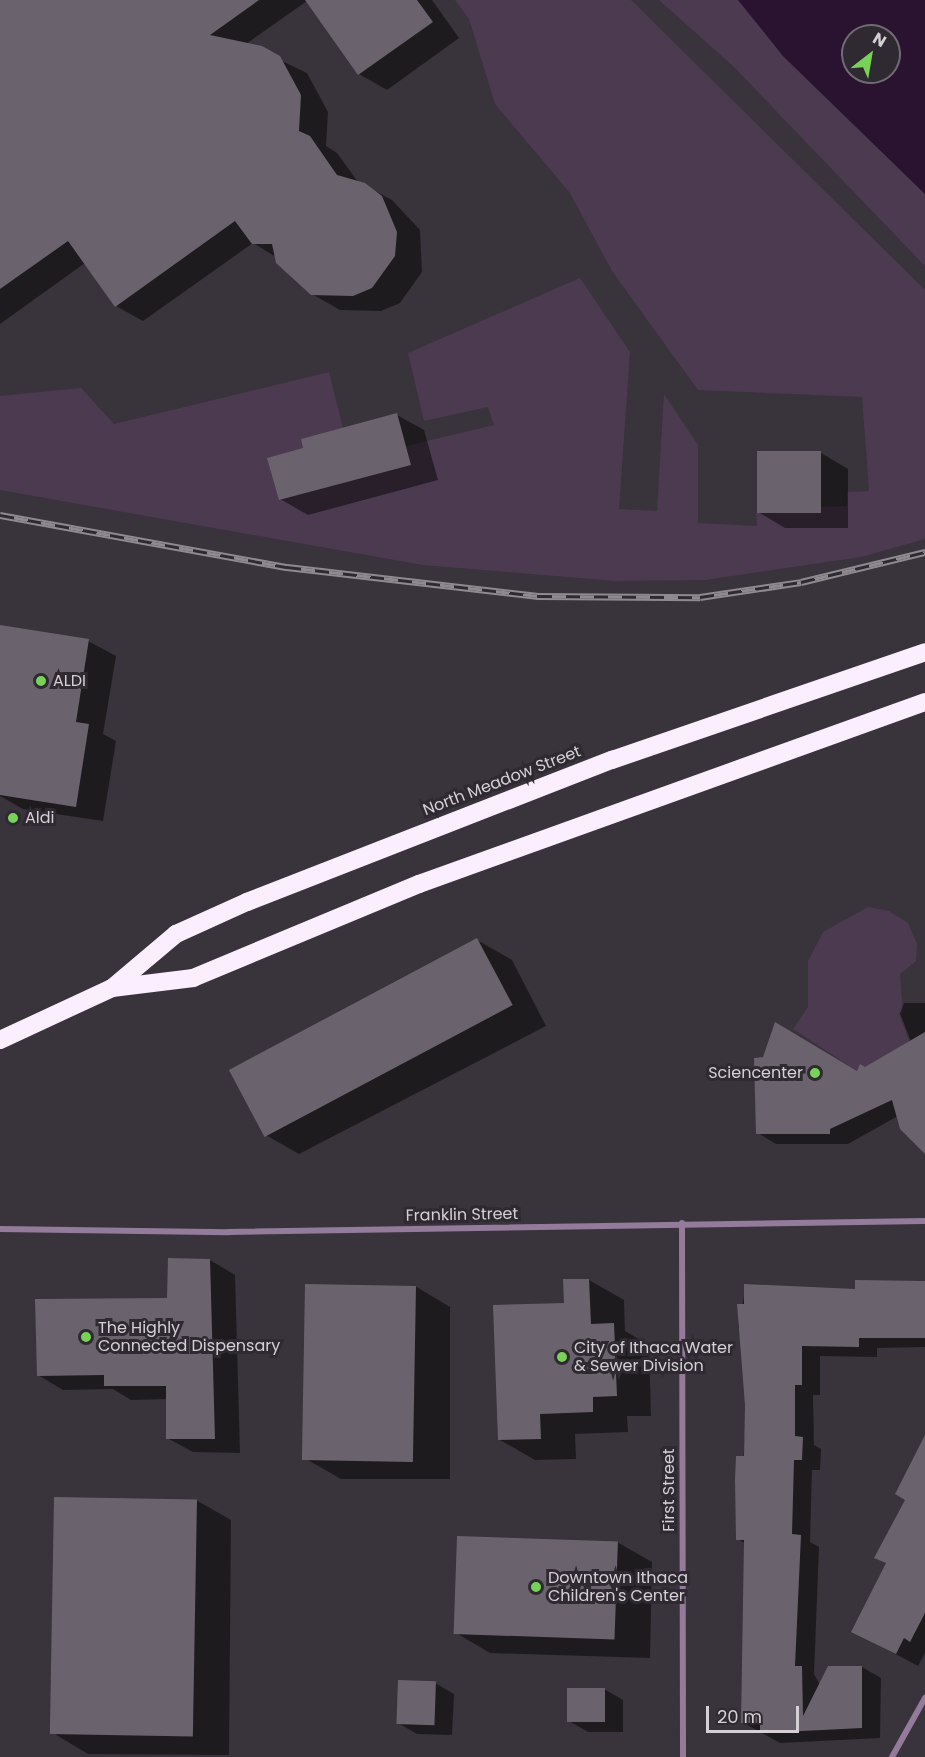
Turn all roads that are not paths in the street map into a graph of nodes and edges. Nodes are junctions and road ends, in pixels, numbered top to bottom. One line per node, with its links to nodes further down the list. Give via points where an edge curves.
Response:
1 (925, 652): 3 (highway, North Meadow Street, via 612,760 288,885 176,934)
2 (925, 702): 3 (highway, North Meadow Street, via 419,884 193,978)
3 (112, 988): 4 (highway, North Meadow Street)
4 (0, 1040)
5 (925, 1221): 6 (street, Franklin Street)
6 (682, 1223): 7 (street, Franklin Street, via 229,1232); 9 (street, First Street)
7 (0, 1229)
8 (925, 1698): 10 (street)
9 (683, 1757)
10 (892, 1757)

